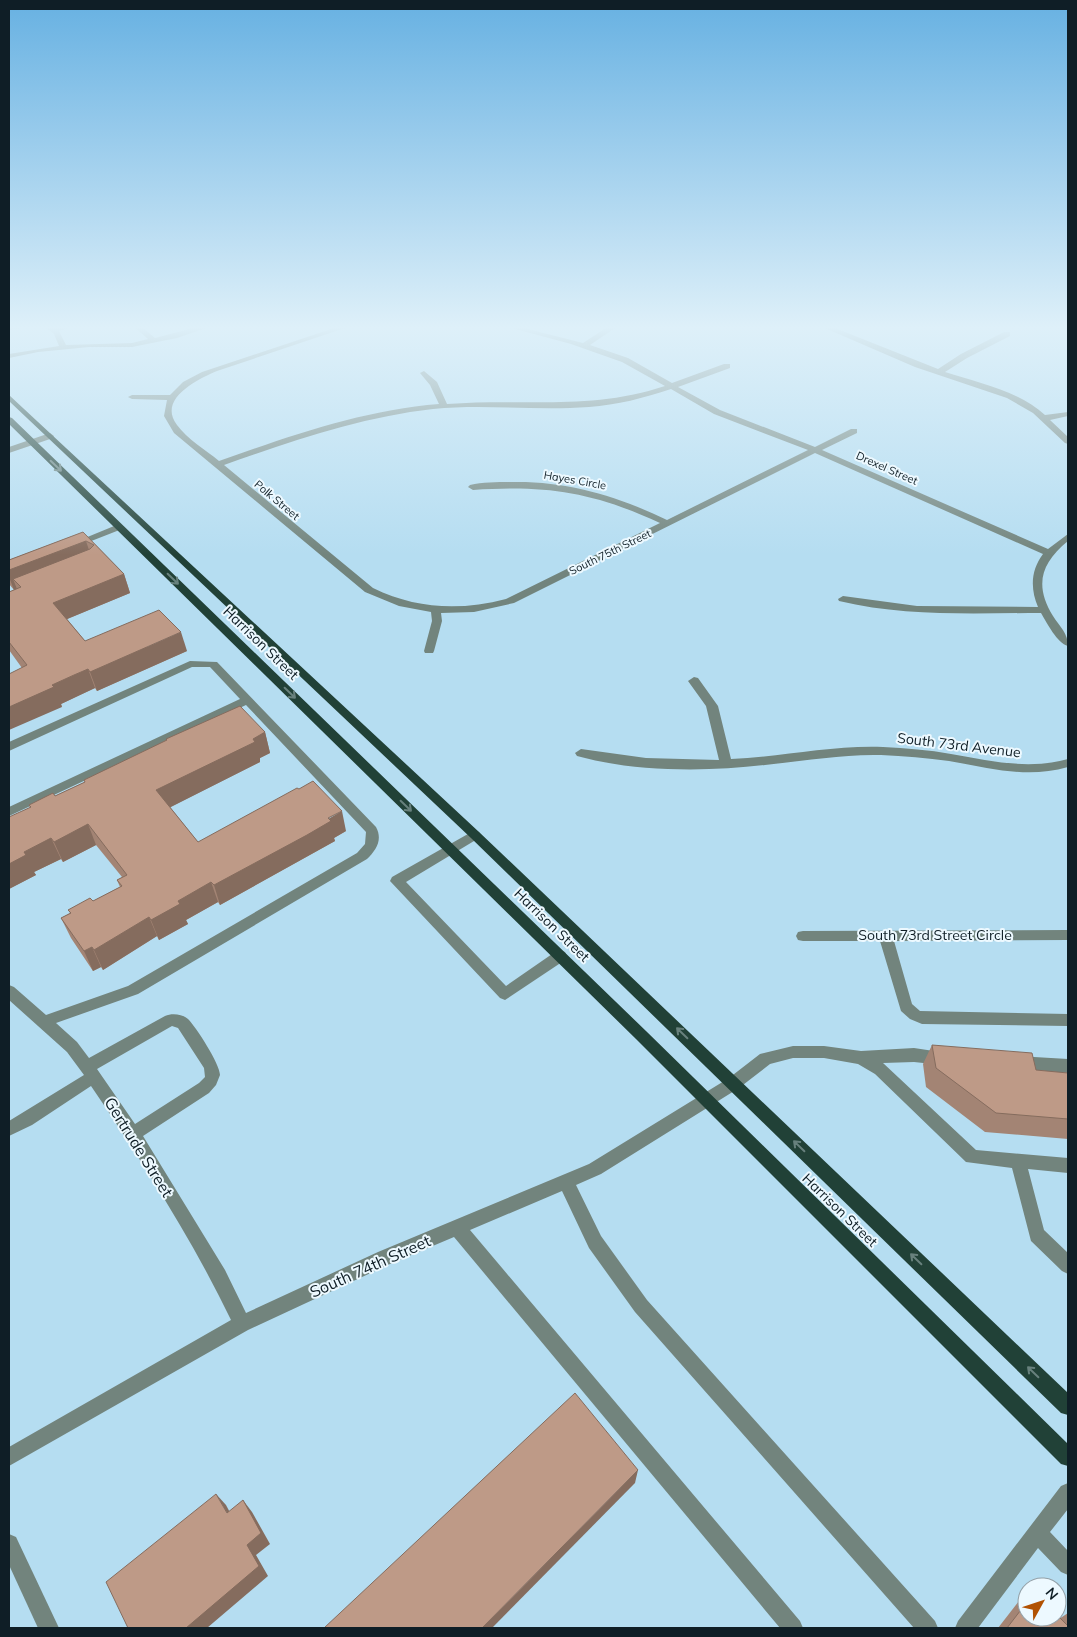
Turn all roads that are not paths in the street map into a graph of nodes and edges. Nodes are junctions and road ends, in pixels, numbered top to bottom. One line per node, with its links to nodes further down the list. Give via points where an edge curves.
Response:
1 (15, 402): 12 (main road, Harrison Street)
2 (170, 402): 17 (street, Polk Street, via 167,409 170,424)
3 (442, 402): 7 (street)
4 (608, 402): 7 (street)
5 (699, 402): 16 (street, Drexel Street, via 716,412)
6 (1021, 402): 9 (street)
7 (444, 406): 17 (street, via 337,424)
8 (1068, 414): 9 (street)
9 (1044, 418): 13 (street)
10 (9, 420): 14 (main road, Harrison Street)
11 (854, 431): 16 (street, South 75th Street)
12 (50, 436): 14 (street); 36 (main road, Harrison Street)
13 (1068, 441)
14 (31, 442): 15 (street); 20 (main road, Harrison Street, one-way to 20)
15 (9, 450)
16 (815, 450): 19 (street, South 75th Street); 23 (street, Drexel Street)
17 (217, 465): 25 (street, Polk Street, via 369,590 398,603)
18 (473, 487): 19 (street, Hayes Circle, via 525,484 574,489 621,501)
19 (667, 523): 25 (street, South 75th Street, via 510,601 474,610)
20 (120, 527): 22 (street); 37 (main road, Harrison Street, one-way to 37)
21 (1068, 536): 23 (street)
22 (64, 548)
23 (1050, 553): 26 (street, via 1041,564 1037,579)
24 (843, 598): 26 (street, via 896,608)
25 (436, 610): 28 (street, via 438,621)
26 (1044, 610): 27 (street)
27 (1068, 644)
28 (429, 651)
29 (694, 681): 34 (street, via 712,706)
30 (247, 700): 31 (street, via 213,664 190,664); 35 (street); 44 (street, via 372,830 374,839 369,849 133,990)
31 (9, 747)
32 (581, 753): 34 (street, South 73rd Avenue, via 617,761)
33 (1068, 763): 34 (street, South 73rd Avenue, via 1058,767 1024,768 934,755 864,751)
34 (726, 764)
35 (9, 812)
36 (475, 835): 37 (street); 50 (main road, Harrison Street, one-way to 36)
37 (450, 850): 41 (main road, Harrison Street); 41 (street, via 397,881 505,994)
38 (1068, 934): 39 (street, South 73rd Street Circle)
39 (885, 935): 40 (street, South 73rd Street Circle); 43 (street, via 906,1008 915,1015 922,1018)
40 (802, 936)
41 (560, 956): 51 (main road, Harrison Street)
42 (9, 991): 44 (street, Gertrude Street)
43 (1068, 1020)
44 (45, 1021): 49 (street, Gertrude Street, via 72,1047)
45 (860, 1058): 46 (street, via 914,1055); 50 (street, South 74th Street, via 824,1052 780,1054 765,1059); 54 (street, via 880,1069 972,1157)
46 (954, 1059)
47 (1002, 1062): 48 (street)
48 (1068, 1066)
49 (90, 1072): 52 (street); 53 (street, Gertrude Street); 53 (street, via 162,1023 177,1020 183,1024 211,1064 213,1077 204,1088)
50 (734, 1083): 51 (street, South 74th Street); 60 (main road, Harrison Street, one-way to 50)
51 (706, 1101): 56 (street, South 74th Street, via 616,1158); 62 (main road, Harrison Street)
52 (9, 1130)
53 (134, 1134): 59 (street, Gertrude Street, via 219,1276)
54 (1018, 1161): 55 (street); 58 (street, via 1037,1235)
55 (1068, 1165)
56 (566, 1182): 57 (street, South 74th Street); 69 (street, via 595,1242 641,1306)
57 (458, 1228): 59 (street, South 74th Street, via 384,1258); 68 (street)
58 (1068, 1265)
59 (242, 1324): 61 (street, South 74th Street)
60 (1068, 1406)
61 (9, 1457)
62 (1068, 1457)
63 (1068, 1493): 64 (street)
64 (1038, 1533): 66 (street); 70 (street)
65 (9, 1544): 67 (street)
66 (1068, 1565)
67 (50, 1628)
68 (794, 1628)
69 (928, 1628)
70 (965, 1628)

